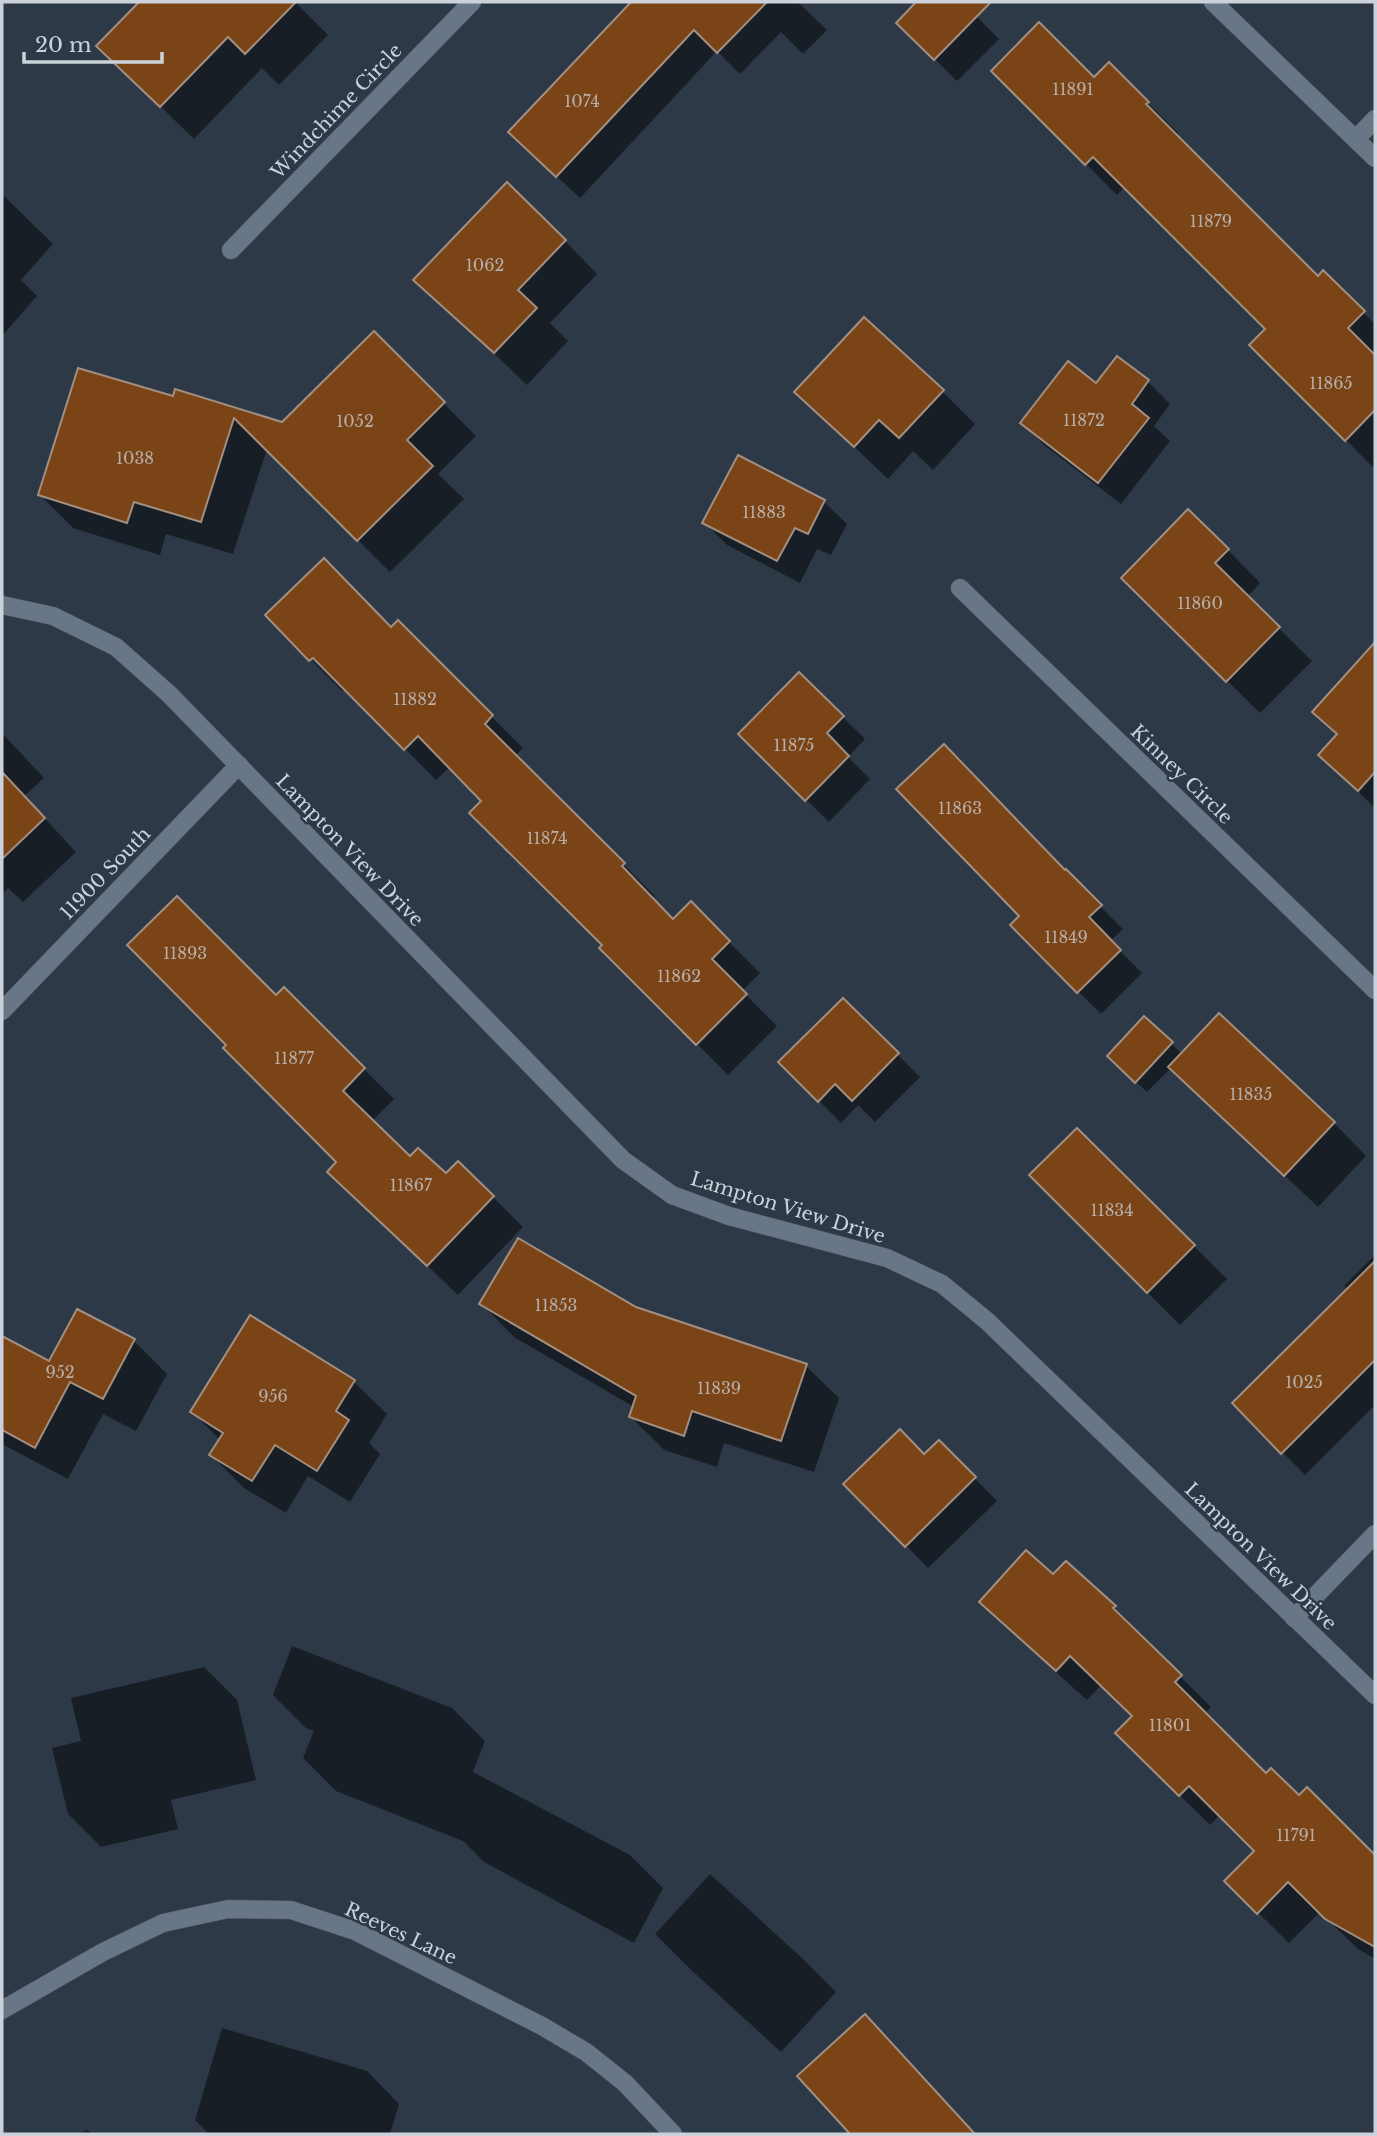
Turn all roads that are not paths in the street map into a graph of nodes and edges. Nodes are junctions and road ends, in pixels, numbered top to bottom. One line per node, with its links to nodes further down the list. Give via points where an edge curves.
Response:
1 (472, 2): 6 (street, Windchime Circle)
2 (1213, 2): 4 (street)
3 (1375, 119): 4 (street)
4 (1356, 139): 5 (street)
5 (1375, 158)
6 (231, 250)
7 (960, 588): 10 (street, Kinney Circle)
8 (2, 605): 9 (street, Lampton View Drive, via 53,617 116,648)
9 (239, 765): 11 (street, 11900 South); 13 (street, Lampton View Drive, via 623,1160 672,1195 729,1216 887,1258 942,1284 987,1321)
10 (1375, 990)
11 (2, 1011)
12 (1375, 1534): 13 (street)
13 (1294, 1618): 14 (street, Lampton View Drive)
14 (1375, 1695)
15 (2, 2010): 16 (street, Reeves Lane, via 163,1923 228,1909 291,1910 355,1931 542,2026 625,2083)
16 (673, 2134)

